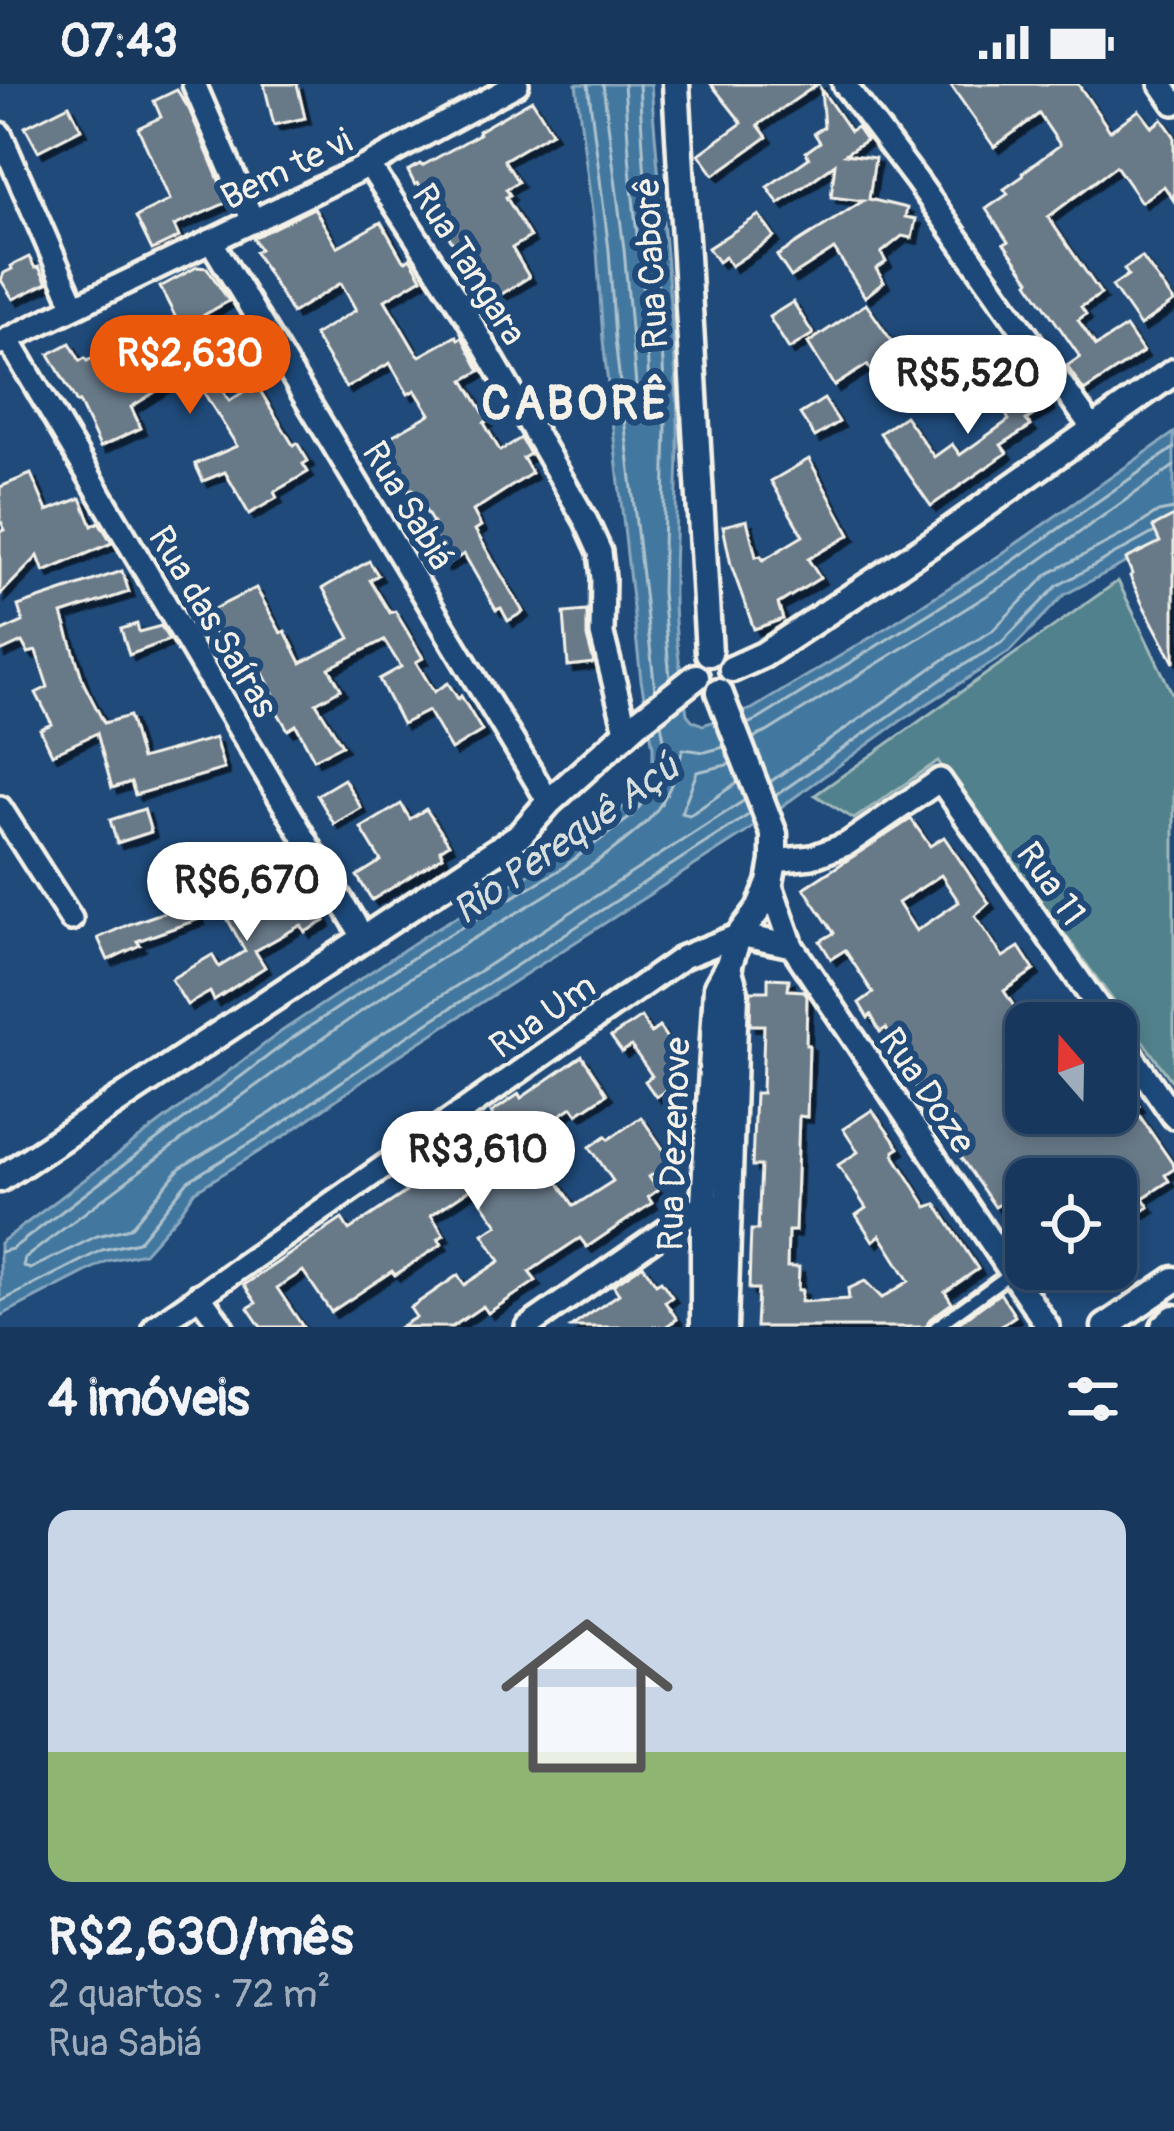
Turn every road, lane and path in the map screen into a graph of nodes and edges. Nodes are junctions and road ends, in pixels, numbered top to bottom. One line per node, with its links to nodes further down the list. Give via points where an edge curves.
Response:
1 (194, 84): 10 (street)
2 (517, 84): 9 (street, Bem te vi)
3 (676, 84): 16 (street, Rua Caborê)
4 (844, 84): 15 (street)
5 (1160, 84): 6 (street)
6 (1174, 103)
7 (0, 134): 8 (street)
8 (6, 165): 12 (street)
9 (369, 165): 10 (street, Bem te vi); 20 (street, Rua Tangara, via 586,520 604,578 602,634)
10 (253, 221): 11 (street, Bem te vi)
11 (212, 241): 12 (street, Bem te vi); 21 (street, Rua Sabiá)
12 (74, 305): 13 (street, Bem te vi)
13 (4, 341): 26 (street, Rua das Saíras)
14 (1174, 372): 15 (street)
15 (1093, 429): 17 (street)
16 (709, 652): 17 (street, via 721,653); 18 (street)
17 (732, 669): 19 (street)
18 (692, 679): 19 (street); 20 (street)
19 (722, 698): 23 (street, via 774,834)
20 (632, 729): 21 (street)
21 (549, 802): 26 (street, via 520,836)
22 (0, 808): 24 (street)
23 (772, 872): 25 (street, Rua Dezenove); 27 (street, Rua Doze); 28 (street, Rua 11, via 848,844 940,780)
24 (71, 919)
25 (739, 935): 27 (street); 32 (street, Rua Dezenove, via 728,967 735,992); 37 (street, Rua Um, via 683,957)
26 (363, 937): 31 (street)
27 (792, 946): 33 (street, Rua Doze)
28 (1094, 1002)
29 (1137, 1063): 30 (street)
30 (1174, 1117)
31 (0, 1179)
32 (716, 1205): 42 (street); 43 (street, Rua Dezenove); 44 (street, Rua Dezenove)
33 (1005, 1263)
34 (1005, 1278): 45 (lane)
35 (1174, 1280): 39 (street)
36 (1023, 1290): 46 (street, Rua Doze)
37 (199, 1295): 40 (street, Rua Um); 41 (street)
38 (1174, 1318): 47 (street)
39 (1108, 1326)
40 (154, 1327)
41 (221, 1327)
42 (527, 1327)
43 (704, 1327)
44 (724, 1327)
45 (936, 1327)
46 (1048, 1327)
47 (1164, 1327)

